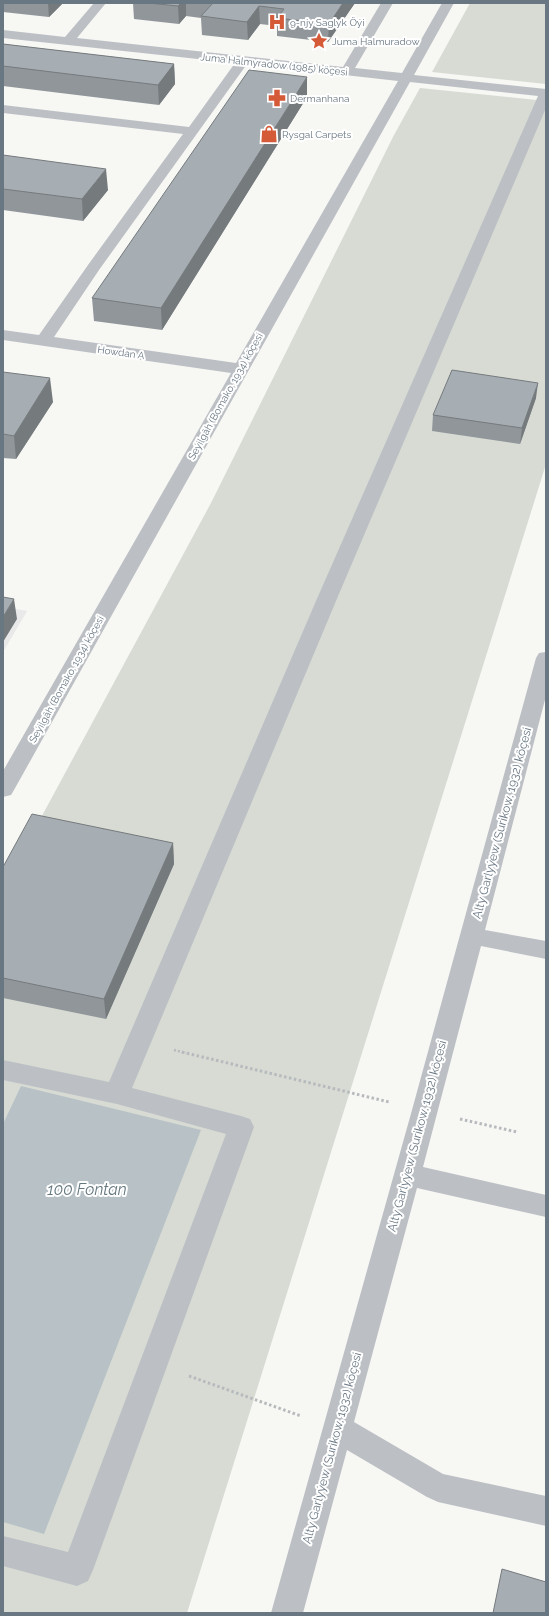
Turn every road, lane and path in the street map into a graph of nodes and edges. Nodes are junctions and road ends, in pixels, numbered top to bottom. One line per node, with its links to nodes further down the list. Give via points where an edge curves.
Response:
1 (100, 3): 5 (street)
2 (387, 3): 7 (street)
3 (448, 3): 8 (street, Seýilgäh (Bomako, 1934) köçesi)
4 (3, 34): 5 (street, Juma Halmyradow (1985) köçesi)
5 (68, 41): 6 (street, Juma Halmyradow (1985) köçesi)
6 (243, 61): 7 (street, Juma Halmyradow (1985) köçesi); 11 (street)
7 (346, 72): 8 (street, Juma Halmyradow (1985) köçesi)
8 (405, 79): 9 (street, Juma Halmyradow (1985) köçesi); 14 (street, Seýilgäh (Bomako, 1934) köçesi)
9 (546, 93): 20 (street, via 322,608)
10 (3, 109): 11 (street)
11 (191, 131): 13 (street)
12 (3, 336): 13 (street, Howdan A)
13 (43, 341): 14 (street, Howdan A)
14 (240, 370): 17 (street, Seýilgäh (Bomako, 1934) köçesi)
15 (546, 658): 16 (street, Alty Garlyýew (Surikow, 1932) köçesi)
16 (539, 712): 18 (street, Alty Garlyýew (Surikow, 1932) köçesi)
17 (3, 790)
18 (472, 936): 19 (street); 23 (street, Alty Garlyýew (Surikow, 1932) köçesi)
19 (546, 950)
20 (138, 1042): 22 (street); 23 (path)
21 (3, 1070): 22 (street)
22 (117, 1094): 27 (street, via 241,1127)
23 (425, 1110): 24 (path); 25 (street, Alty Garlyýew (Surikow, 1932) köçesi)
24 (517, 1132)
25 (407, 1175): 26 (street); 28 (street, Alty Garlyýew (Surikow, 1932) köçesi)
26 (546, 1206)
27 (154, 1363): 28 (path); 30 (street, via 77,1570)
28 (338, 1429): 29 (street, via 438,1487); 31 (street, Alty Garlyýew (Surikow, 1932) köçesi)
29 (546, 1511)
30 (3, 1551)
31 (287, 1613)

